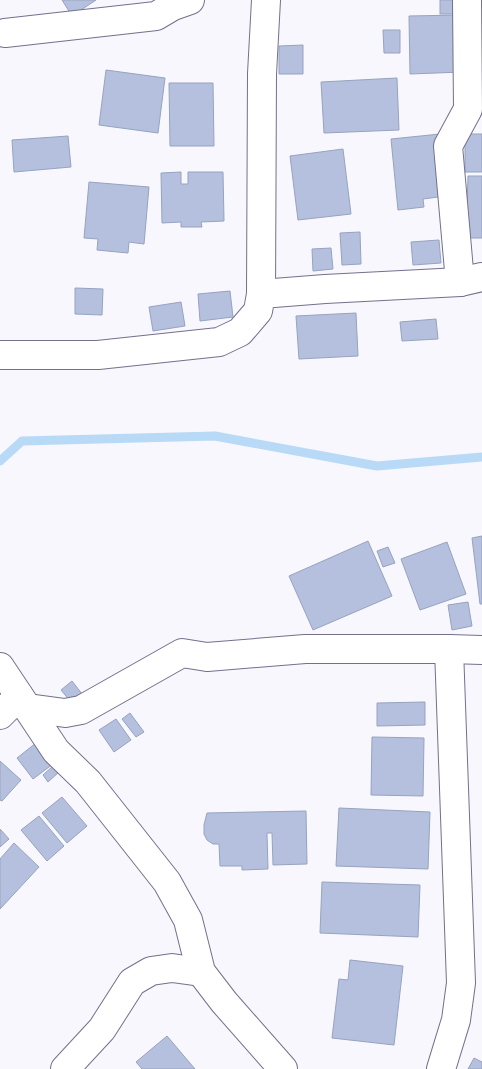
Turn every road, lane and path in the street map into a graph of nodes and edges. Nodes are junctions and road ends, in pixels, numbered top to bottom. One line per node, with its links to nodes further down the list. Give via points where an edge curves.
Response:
1 (190, 0): 4 (street, via 156,16)
2 (266, 0): 6 (street, via 262,74)
3 (467, 0): 5 (street, via 468,109 448,146)
4 (5, 33)
5 (471, 280): 6 (street)
6 (261, 294): 7 (street, via 258,311 240,332 219,342 98,355)
7 (0, 355)
8 (449, 648): 9 (street); 11 (street, via 305,650 206,657 182,653 81,710 65,713); 16 (street, via 461,983 456,1020)
9 (482, 650)
10 (0, 667): 11 (street)
11 (24, 702): 12 (street); 13 (street, via 56,751 88,782 167,882 188,920)
12 (0, 715)
13 (201, 972): 14 (street, via 172,968 151,971 132,982 102,1029); 15 (street)
14 (65, 1069)
15 (283, 1069)
16 (441, 1069)

